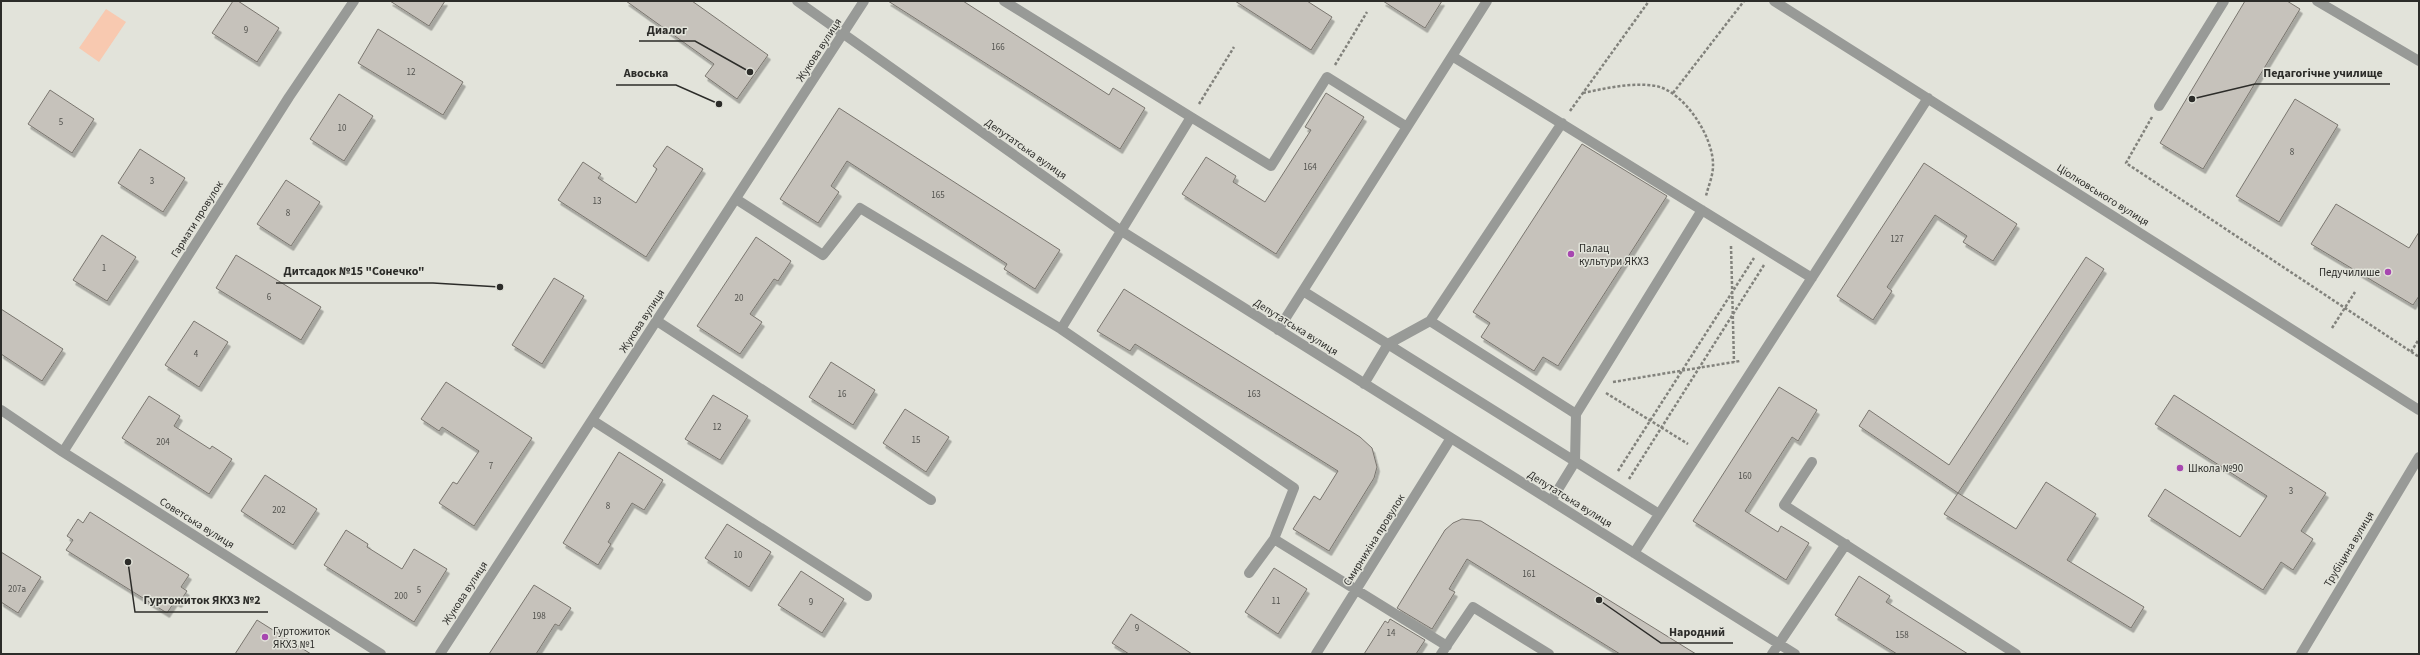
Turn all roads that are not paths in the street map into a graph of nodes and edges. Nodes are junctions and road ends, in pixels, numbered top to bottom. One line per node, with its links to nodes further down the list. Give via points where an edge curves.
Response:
1 (354, 1): 33 (street, Гармати провулок, via 289,97)
2 (796, 1): 9 (street, Депутатська вулиця)
3 (864, 1): 9 (street, Жукова вулиця)
4 (1004, 1): 14 (street)
5 (1487, 1): 10 (street)
6 (1774, 1): 12 (street, Ціолковського вулиця)
7 (2224, 1): 13 (street)
8 (2317, 1): 11 (street)
9 (843, 35): 17 (street, Жукова вулиця); 19 (street, Депутатська вулиця)
10 (1452, 56): 15 (street); 16 (street)
11 (2419, 61)
12 (1928, 98): 20 (street); 29 (street, Ціолковського вулиця)
13 (2159, 106)
14 (1191, 117): 16 (street, via 1271,166 1327,77); 19 (street)
15 (1562, 123): 18 (street); 22 (street)
16 (1407, 127): 21 (street)
17 (736, 199): 23 (street, Жукова вулиця); 24 (street, via 823,255 860,208)
18 (1702, 210): 20 (street); 30 (street)
19 (1120, 230): 24 (street); 25 (street, Депутатська вулиця)
20 (1812, 278): 39 (street)
21 (1303, 291): 25 (street); 26 (street)
22 (1430, 320): 26 (street); 30 (street)
23 (656, 321): 31 (street, Жукова вулиця); 37 (street)
24 (1061, 329): 40 (street, via 1294,488)
25 (1278, 330): 27 (street, Депутатська вулиця)
26 (1388, 344): 27 (street); 35 (street)
27 (1364, 384): 32 (street, Депутатська вулиця)
28 (1, 410): 33 (street, Советська вулиця)
29 (2419, 410)
30 (1576, 414): 35 (street)
31 (592, 420): 45 (street); 49 (street, Жукова вулиця)
32 (1451, 438): 38 (street, Депутатська вулиця); 44 (street, Смирнихіна провулок)
33 (64, 452): 48 (street, Советська вулиця)
34 (2419, 457): 55 (street, Трубіцина вулиця)
35 (1575, 462): 38 (street); 39 (street)
36 (1812, 462): 41 (street, via 1784,505)
37 (931, 500)
38 (1551, 501): 42 (street, Депутатська вулиця)
39 (1659, 514): 42 (street)
40 (1274, 539): 43 (street); 44 (street)
41 (1846, 544): 46 (street); 54 (street)
42 (1634, 553): 46 (street, Депутатська вулиця)
43 (1249, 573)
44 (1356, 590): 47 (street); 50 (street, Смирнихіна провулок)
45 (867, 596)
46 (1778, 644): 52 (street); 53 (street, Депутатська вулиця)
47 (1444, 650): 51 (street, via 1473,607)
48 (381, 654)
49 (440, 654)
50 (1316, 654)
51 (1549, 654)
52 (1772, 654)
53 (1795, 654)
54 (2016, 654)
55 (2300, 654)

